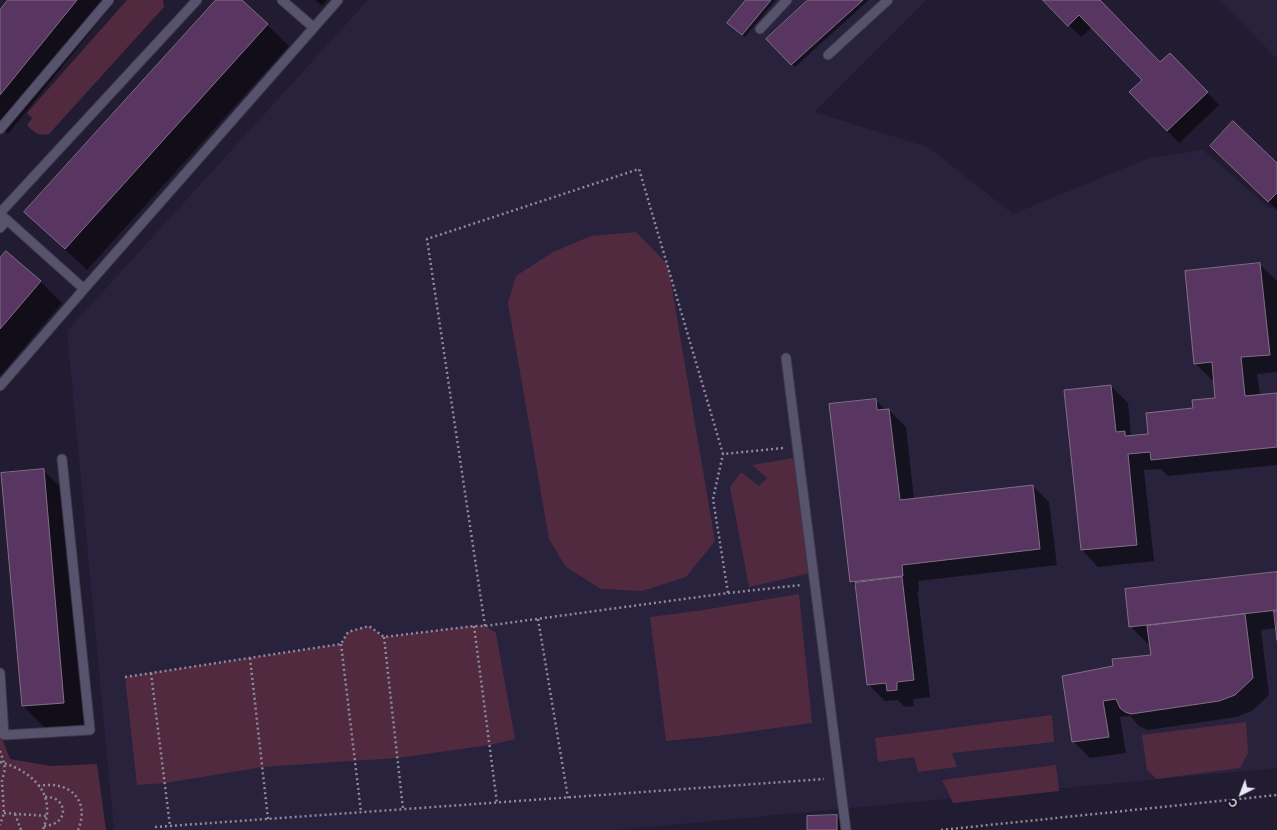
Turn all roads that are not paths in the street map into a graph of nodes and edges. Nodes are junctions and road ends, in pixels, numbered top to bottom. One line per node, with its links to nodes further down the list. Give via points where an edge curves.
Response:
1 (109, 0): 10 (lane)
2 (197, 0): 11 (lane)
3 (282, 0): 7 (lane)
4 (338, 0): 7 (lane)
5 (787, 0): 8 (lane)
6 (888, 0): 9 (lane)
7 (313, 27): 13 (lane)
8 (760, 29)
9 (828, 55)
10 (0, 129)
11 (2, 216): 12 (lane); 13 (lane)
12 (0, 228)
13 (84, 289): 15 (lane)
14 (786, 358): 18 (lane)
15 (0, 386)
16 (62, 459): 17 (lane, via 90,730 4,735)
17 (0, 673)
18 (846, 830)

